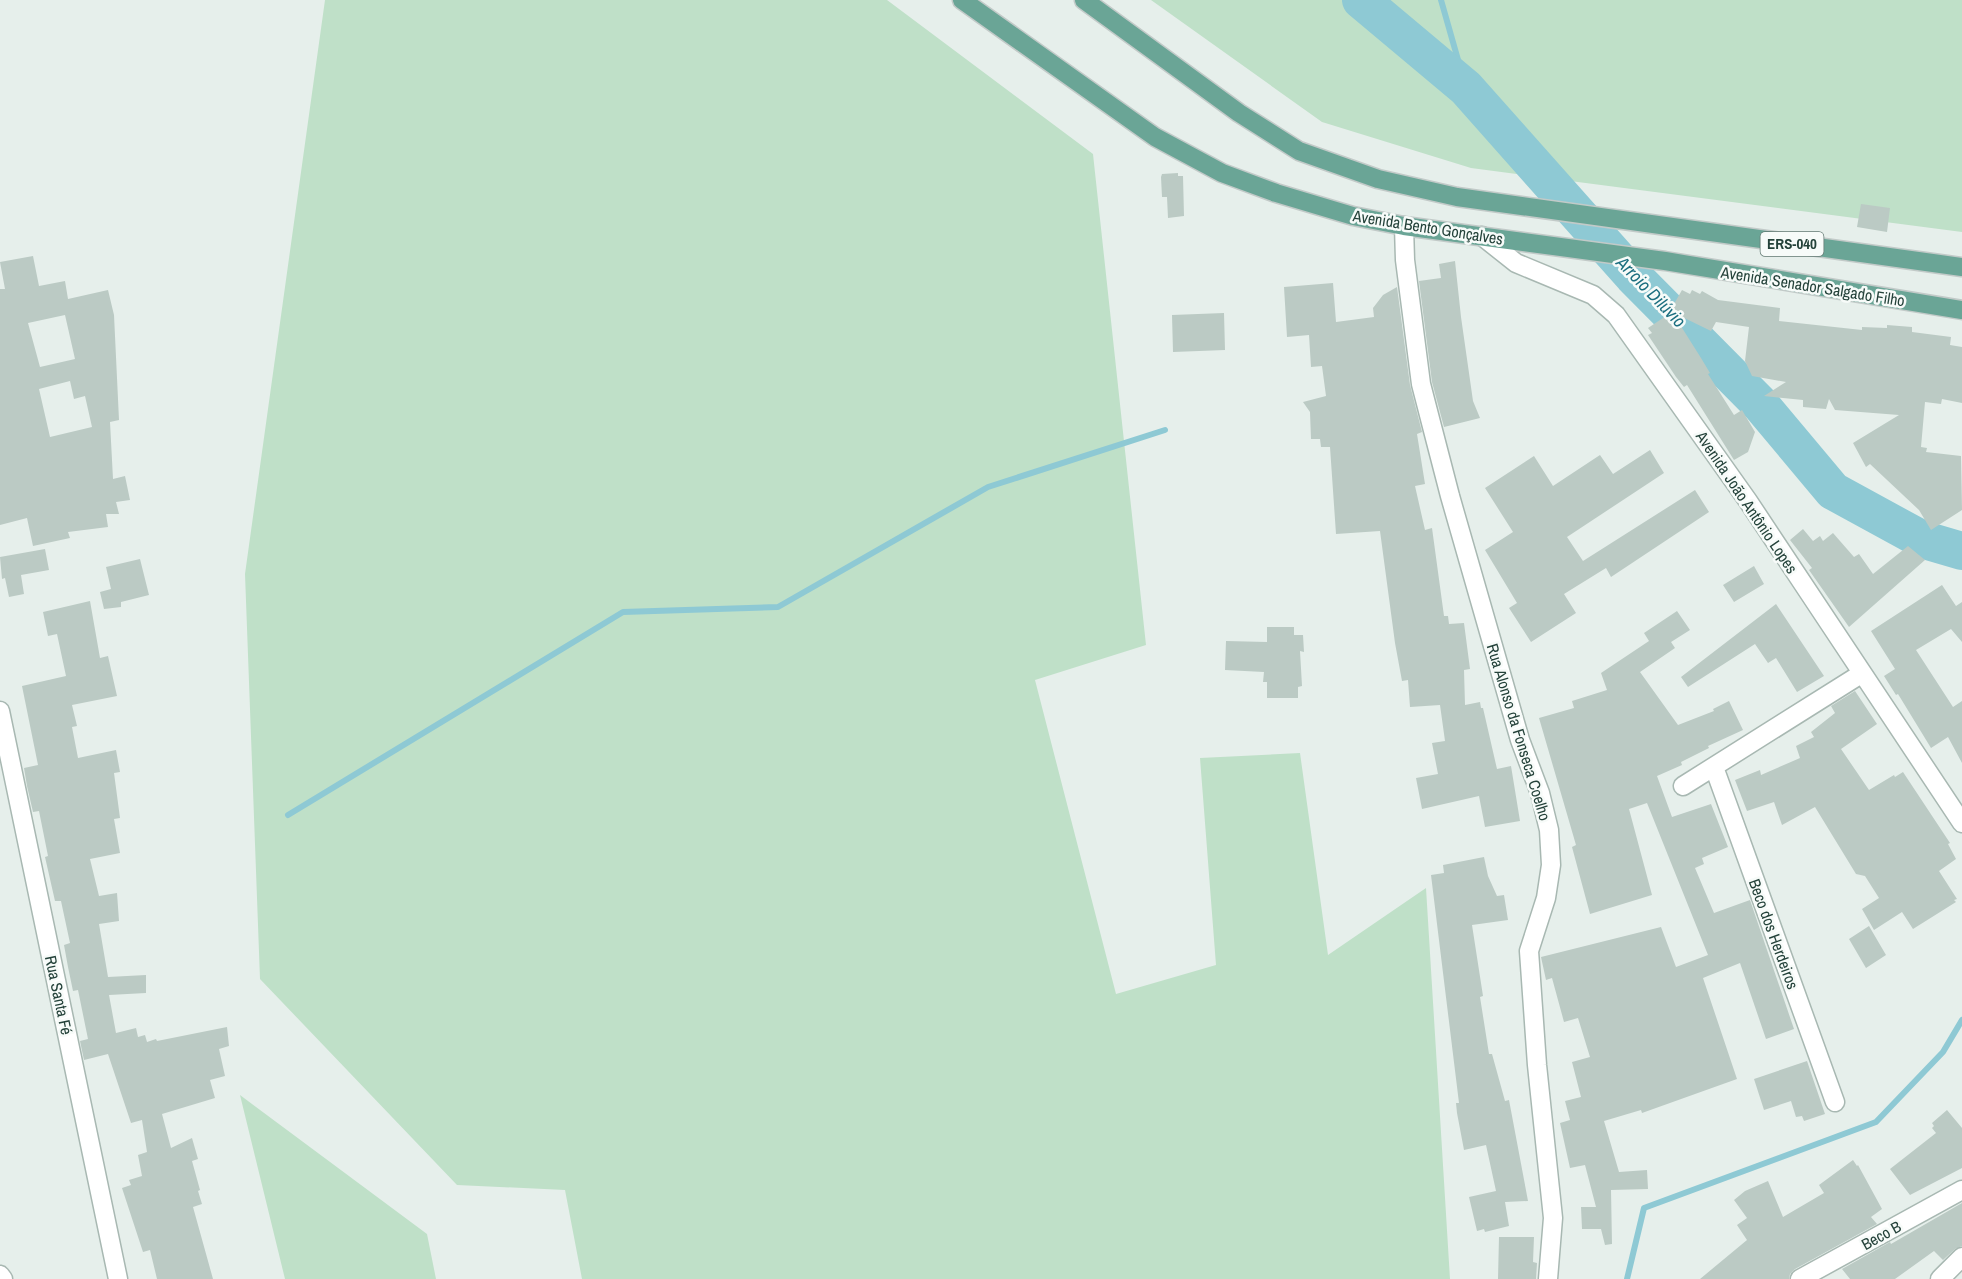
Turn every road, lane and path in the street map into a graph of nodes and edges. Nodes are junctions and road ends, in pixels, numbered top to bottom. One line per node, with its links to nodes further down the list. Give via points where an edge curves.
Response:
1 (962, 0): 3 (main road, Avenida Bento Gonçalves, via 1155,137 1222,173 1353,216)
2 (1084, 0): 6 (main road, ERS-040, via 1239,113 1299,151 1377,179 1456,196)
3 (1404, 226): 4 (main road, Avenida Bento Gonçalves); 19 (street, Rua Alonso da Fonseca Coelho, via 1421,384 1520,740 1549,830 1551,865 1546,898 1529,951 1553,1218)
4 (1482, 236): 5 (main road, Avenida Bento Gonçalves); 8 (street, Avenida João Antônio Lopes, via 1516,263 1593,295 1616,315 1748,501)
5 (1665, 261): 7 (main road, Avenida Senador Salgado Filho / ERS-040)
6 (1962, 267)
7 (1962, 310)
8 (1861, 674): 10 (street); 12 (street, Avenida João Antônio Lopes)
9 (0, 711): 18 (street, Rua Santa Fé)
10 (1714, 767): 11 (street); 13 (street, Beco dos Herdeiros)
11 (1683, 786)
12 (1962, 823)
13 (1835, 1102)
14 (1962, 1190): 20 (street, Beco B)
15 (1962, 1257): 21 (street)
16 (0, 1275): 17 (street)
17 (3, 1279)
18 (118, 1279)
19 (1548, 1279)
20 (1800, 1279)
21 (1940, 1279)

